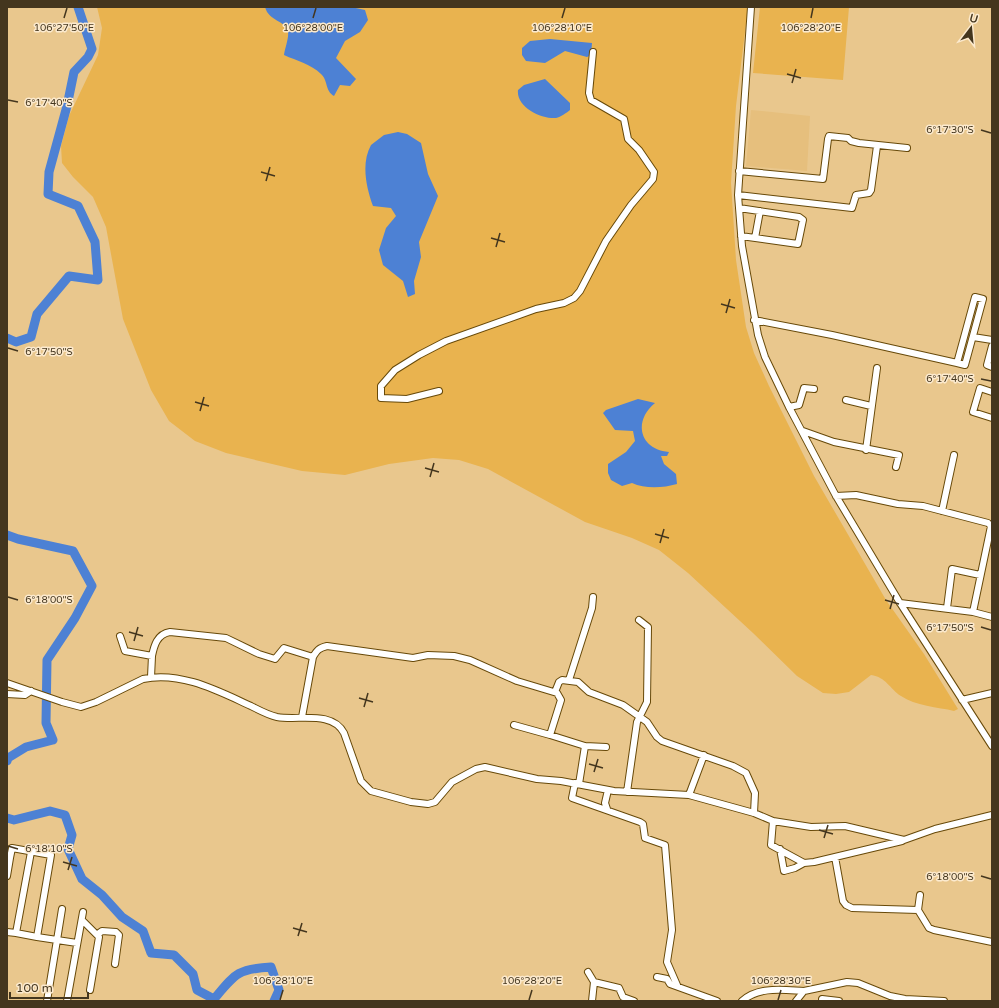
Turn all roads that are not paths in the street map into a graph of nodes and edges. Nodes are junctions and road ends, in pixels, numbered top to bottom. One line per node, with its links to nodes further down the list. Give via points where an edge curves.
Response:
1 (751, 7): 5 (street)
2 (593, 52): 19 (street, via 589,93 591,100 624,119 628,139 654,172 653,179 606,241 574,298 446,341 395,370 381,386 381,398 407,399)
3 (877, 146): 4 (street); 5 (street, via 830,136 824,176 820,180); 6 (street, via 871,190 856,195 852,208)
4 (907, 148)
5 (739, 171): 6 (street)
6 (738, 194): 7 (street)
7 (739, 208): 8 (street); 9 (street)
8 (760, 211): 10 (street); 10 (street, via 801,218 803,220 799,243)
9 (741, 236): 10 (street); 11 (street)
10 (755, 238)
11 (754, 320): 15 (street); 23 (street, via 765,357)
12 (973, 337): 13 (street); 15 (street, via 966,365); 15 (street, via 983,299 975,297)
13 (992, 340)
14 (992, 346): 16 (street, via 986,365)
15 (957, 363)
16 (992, 367)
17 (877, 368): 22 (street)
18 (814, 389): 23 (street, via 804,388 799,405)
19 (439, 391)
20 (992, 392): 24 (street, via 980,388 973,412)
21 (846, 400): 22 (street)
22 (871, 406): 26 (street)
23 (789, 407): 25 (street)
24 (992, 418)
25 (803, 431): 26 (street); 29 (street)
26 (866, 450): 28 (street, via 899,455)
27 (954, 456): 30 (street)
28 (896, 467)
29 (836, 496): 30 (street, via 856,495); 33 (street)
30 (942, 511): 31 (street, via 992,526)
31 (980, 575): 34 (street, via 952,569); 35 (street)
32 (593, 597): 42 (street)
33 (900, 603): 34 (street); 48 (street)
34 (947, 608): 35 (street)
35 (972, 612): 36 (street)
36 (992, 617)
37 (639, 620): 50 (street, via 647,625 648,630 647,702)
38 (120, 636): 39 (street, via 125,651)
39 (152, 656): 40 (street, via 154,645 162,635 170,632 226,638 276,659 284,648); 41 (street)
40 (313, 657): 45 (street, via 317,649 327,646 413,658 428,655 454,656); 49 (street)
41 (152, 677): 44 (street, via 131,684 88,706 72,705); 49 (street, via 201,684 277,717)
42 (569, 680): 45 (street, via 559,682); 50 (street, via 578,682 593,694 615,701)
43 (7, 683): 44 (street)
44 (31, 691): 47 (street, via 25,695)
45 (555, 692): 52 (street, via 561,700)
46 (992, 693): 48 (street)
47 (7, 694)
48 (962, 700): 54 (street)
49 (302, 717): 57 (street, via 331,721 341,727 361,782 371,791 411,802 435,802 450,784 480,767)
50 (640, 717): 56 (street, via 662,741); 59 (street)
51 (514, 726): 52 (street)
52 (550, 735): 53 (street)
53 (585, 746): 55 (street); 57 (street)
54 (992, 746)
55 (606, 747)
56 (704, 755): 60 (street); 62 (street, via 746,773 754,793)
57 (577, 784): 58 (street); 61 (street, via 572,798)
58 (608, 790): 59 (street); 61 (street, via 605,803)
59 (627, 792): 60 (street)
60 (689, 795): 62 (street)
61 (607, 809): 88 (street, via 640,822 643,824 645,838 665,845 672,930 667,962)
62 (754, 813): 64 (street)
63 (992, 815): 65 (street, via 935,829)
64 (773, 821): 65 (street, via 811,827 845,826); 66 (street, via 770,842)
65 (904, 840): 68 (street)
66 (780, 849): 70 (street); 70 (street, via 784,871)
67 (31, 852): 69 (street, via 12,848); 78 (street); 80 (street, via 51,855)
68 (835, 857): 70 (street); 74 (street, via 843,902 846,905 852,908)
69 (9, 858): 71 (street)
70 (804, 863)
71 (7, 876)
72 (920, 895): 74 (street)
73 (62, 909): 81 (street)
74 (918, 910): 82 (street, via 929,928)
75 (83, 912): 76 (street)
76 (82, 920): 79 (street); 83 (street)
77 (7, 932): 78 (street)
78 (16, 933): 80 (street)
79 (98, 934): 84 (street, via 102,931 116,932 119,935); 90 (street)
80 (37, 937): 81 (street)
81 (57, 940): 83 (street); 94 (street)
82 (992, 942)
83 (77, 943): 95 (street)
84 (115, 964)
85 (588, 972): 87 (street)
86 (657, 977): 88 (street, via 667,979 669,984)
87 (594, 982): 96 (street); 97 (street, via 619,988 623,998)
88 (677, 986): 92 (street)
89 (823, 988): 91 (street); 93 (street); 101 (street, via 847,982 858,983 890,996)
90 (90, 990)
91 (804, 991): 98 (street, via 768,990 757,992); 99 (street)
92 (712, 1000)
93 (822, 1000): 100 (street)
94 (46, 1001)
95 (67, 1001)
96 (592, 1001)
97 (634, 1001)
98 (742, 1001)
99 (796, 1001)
100 (839, 1001)
101 (944, 1001)

